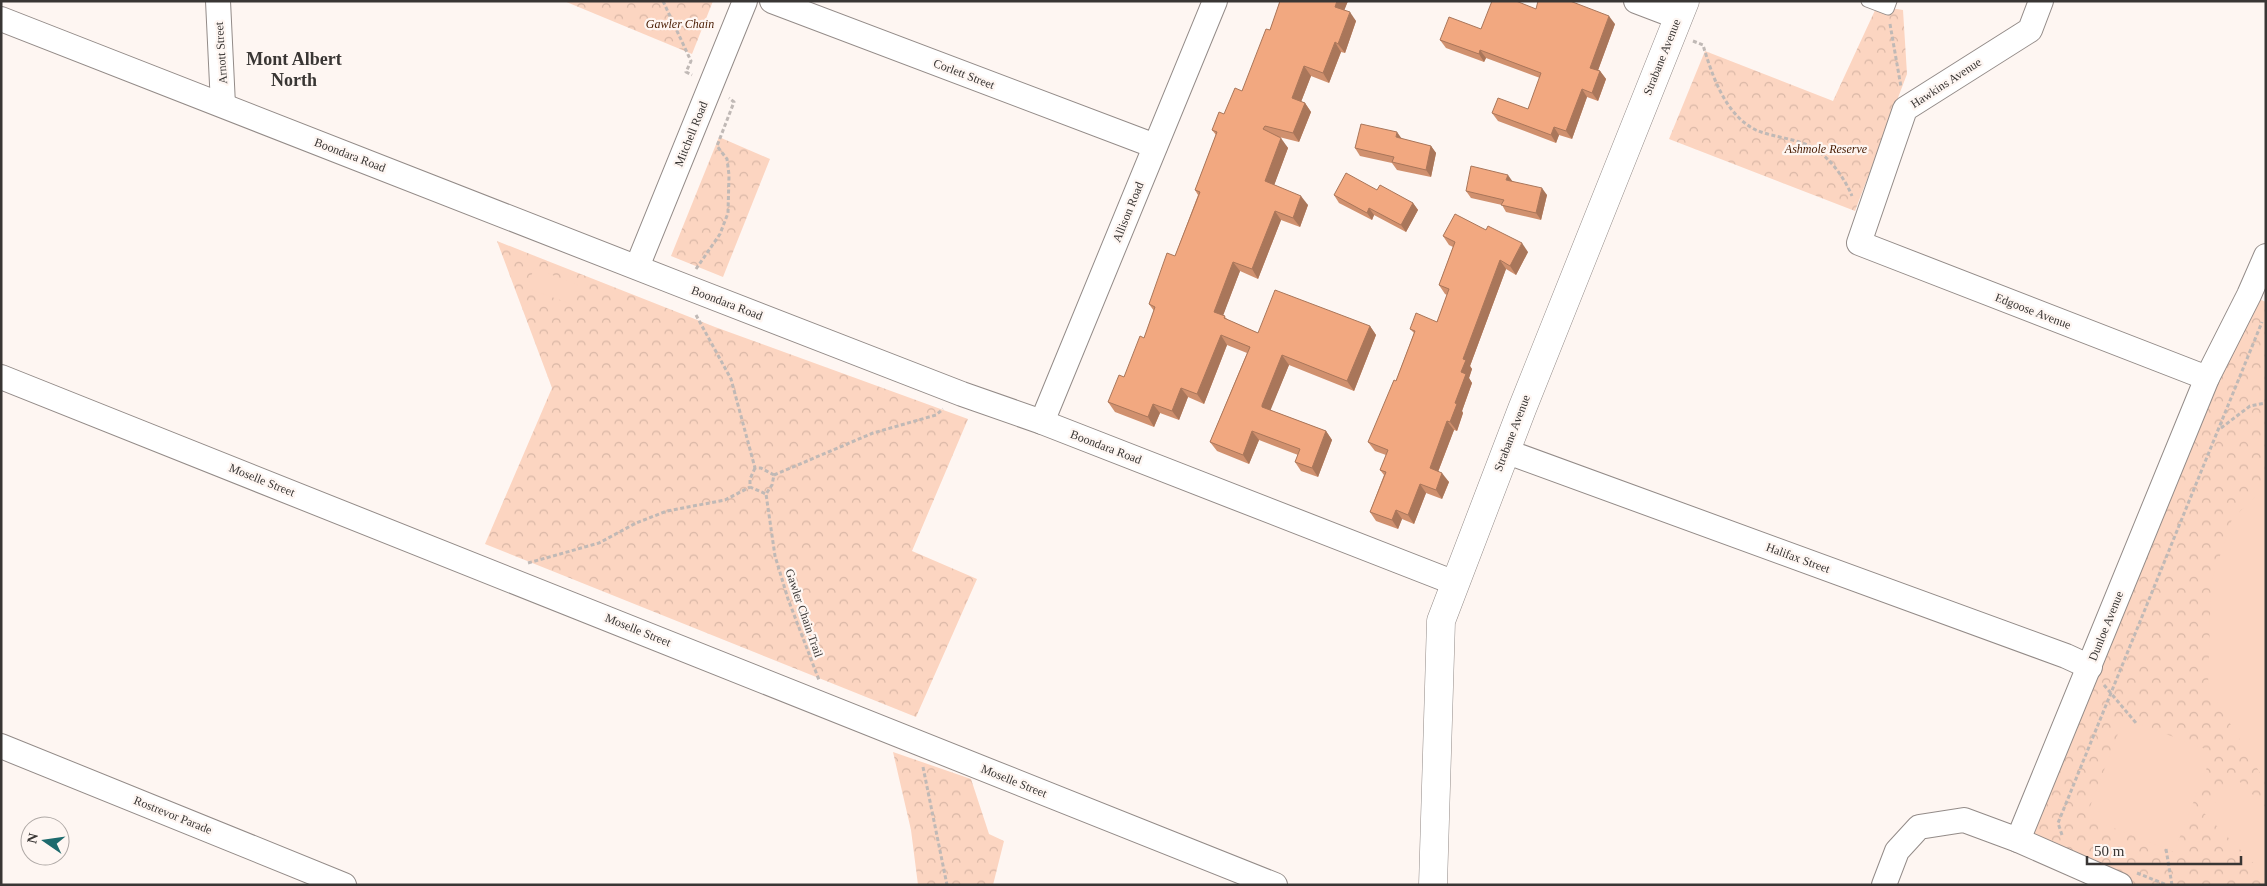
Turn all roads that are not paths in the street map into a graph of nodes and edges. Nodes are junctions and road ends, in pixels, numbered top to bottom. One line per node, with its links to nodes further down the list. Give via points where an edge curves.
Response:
1 (218, 1): 11 (street, Arnott Street)
2 (745, 1): 15 (street, Mitchell Road)
3 (772, 1): 12 (street, Corlett Street)
4 (1215, 1): 12 (street, Allison Road)
5 (1636, 1): 9 (street)
6 (1867, 1): 8 (lane)
7 (2042, 1): 13 (street, Hawkins Avenue, via 2030,30 1906,110)
8 (1889, 5)
9 (1678, 17): 19 (street, Strabane Avenue)
10 (1, 19): 11 (street, Boondara Road)
11 (223, 105): 15 (street, Boondara Road)
12 (1155, 146): 18 (street, Allison Road)
13 (1858, 243): 17 (street, Edgoose Avenue)
14 (2266, 256): 17 (street, Dunloe Avenue)
15 (637, 268): 18 (street, Boondara Road)
16 (1, 377): 26 (street, Moselle Street)
17 (2207, 378): 21 (street, Dunloe Avenue)
18 (1042, 422): 20 (street, Boondara Road)
19 (1505, 451): 20 (street, Strabane Avenue); 21 (street, Halifax Street)
20 (1455, 583): 27 (street, Strabane Avenue, via 1441,621)
21 (2090, 667): 23 (street, Dunloe Avenue)
22 (1, 746): 25 (street, Rostrevor Parade)
23 (2018, 840): 24 (street); 28 (street, via 1964,820 1919,827 1897,851)
24 (2114, 879)
25 (344, 885)
26 (1274, 885)
27 (1433, 885)
28 (1884, 885)

